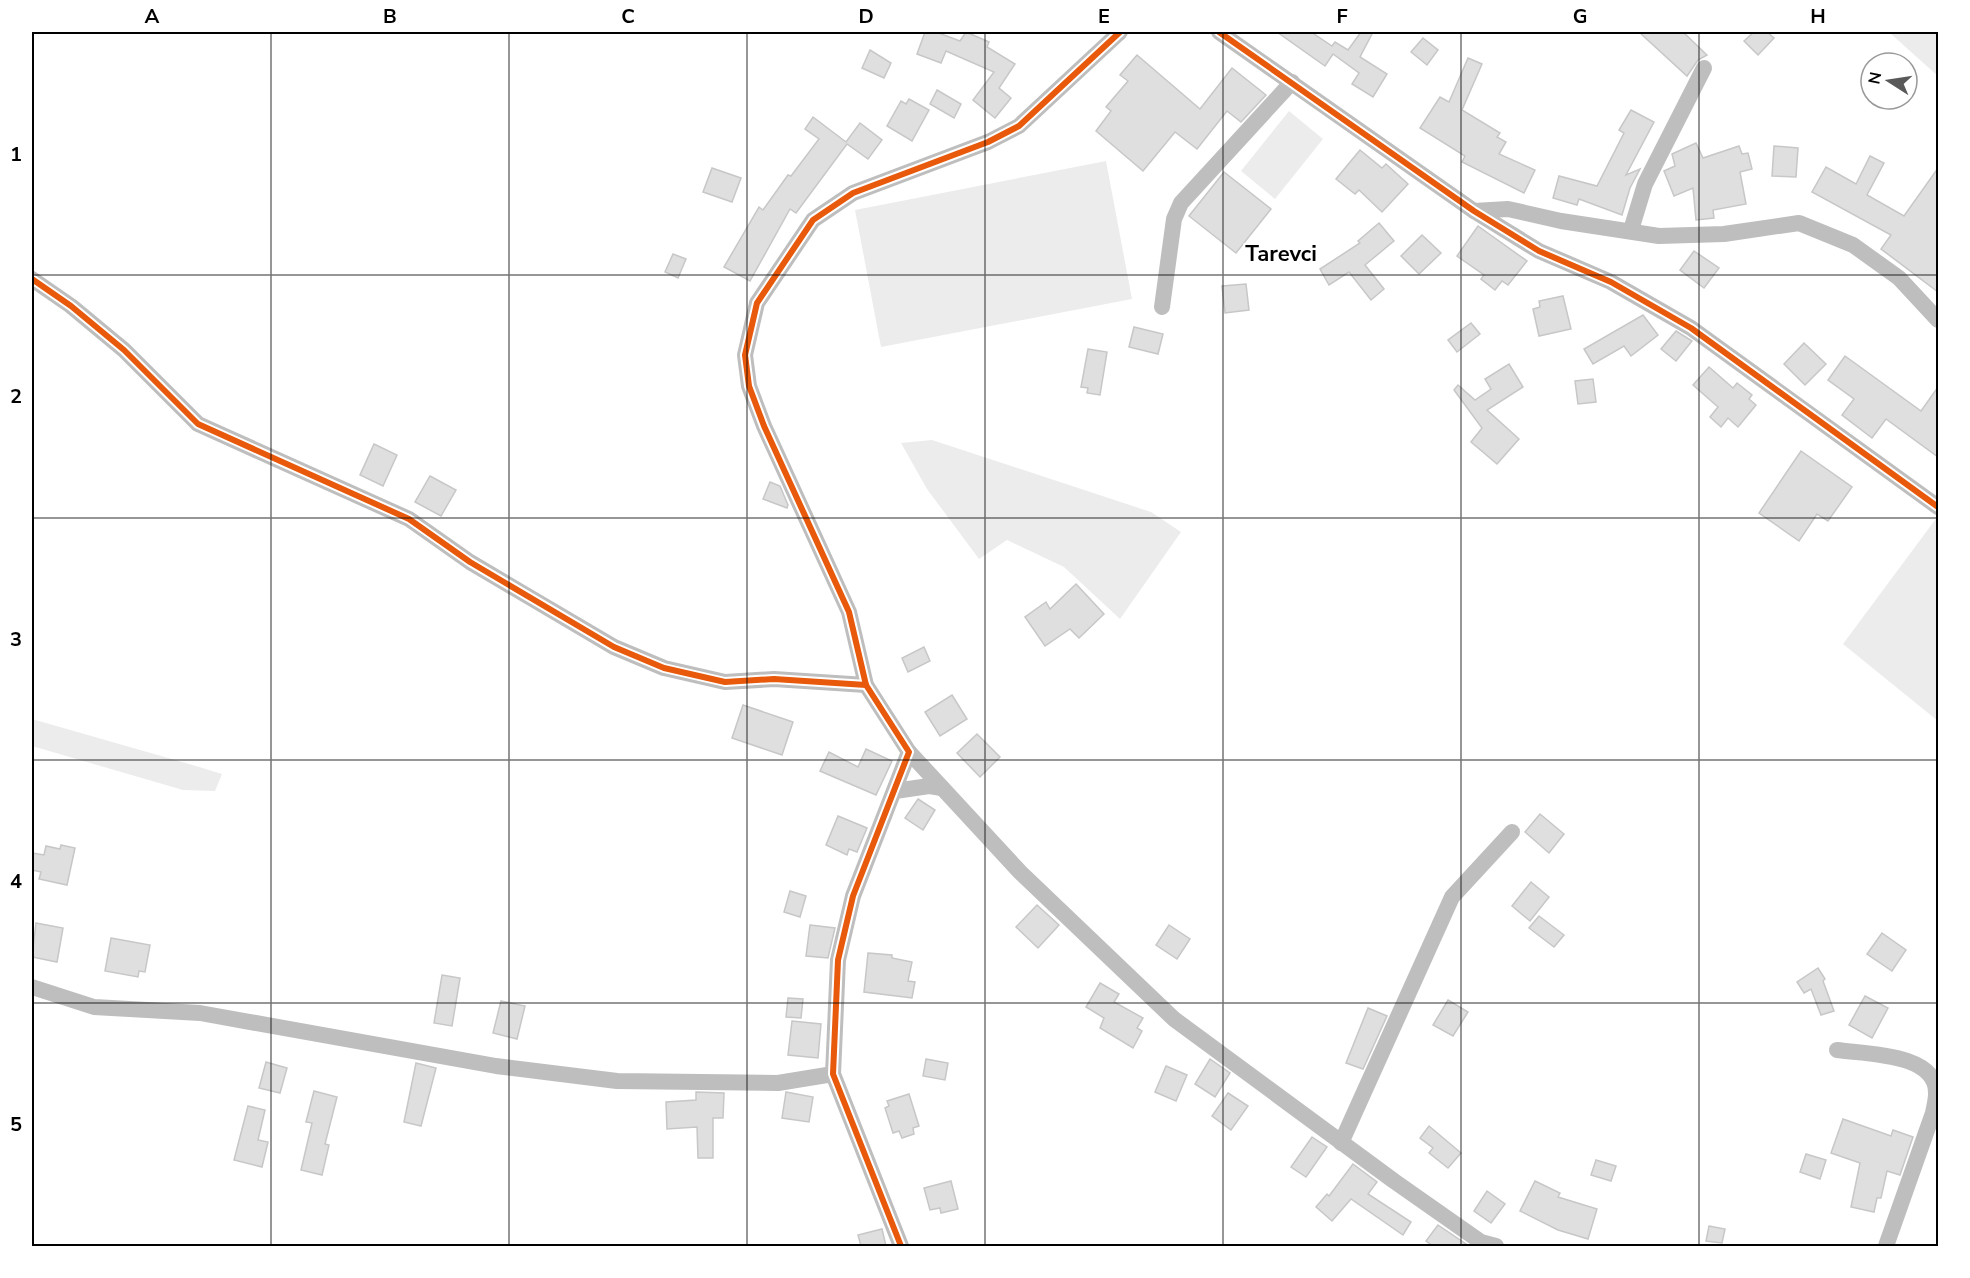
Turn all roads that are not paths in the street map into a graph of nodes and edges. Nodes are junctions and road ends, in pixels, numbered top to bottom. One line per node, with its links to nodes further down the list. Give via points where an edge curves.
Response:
1 (1120, 32): 11 (street, via 1019,126 988,142 853,193 813,220 757,303 745,356 749,386 849,612)
2 (1219, 32): 4 (street)
3 (1704, 68): 6 (street, via 1645,184)
4 (1292, 82): 5 (street); 8 (street, via 1181,203 1174,219)
5 (1474, 211): 6 (street, via 1508,209); 10 (street, via 1539,251 1611,282 1690,328)
6 (1631, 230): 9 (street, via 1659,236 1724,234 1799,223 1853,245 1899,278)
7 (32, 279): 11 (street, via 124,350 198,424 409,519 470,562 614,647 664,668 725,682 774,679)
8 (1162, 307)
9 (1938, 320)
10 (1938, 507)
11 (866, 685): 12 (street)
12 (909, 752): 13 (street); 14 (street)
13 (942, 788): 14 (street); 19 (street, via 1020,872 1174,1019)
14 (895, 791): 18 (street, via 853,896 841,949)
15 (1512, 832): 19 (street, via 1452,897)
16 (32, 987): 18 (street, via 94,1007 200,1013 496,1066 617,1081 778,1083)
17 (1837, 1050): 22 (street, via 1912,1061 1928,1071 1936,1092 1933,1113)
18 (833, 1074): 20 (street)
19 (1341, 1143): 21 (street, via 1481,1242)
20 (901, 1246)
21 (1496, 1246)
22 (1886, 1246)

